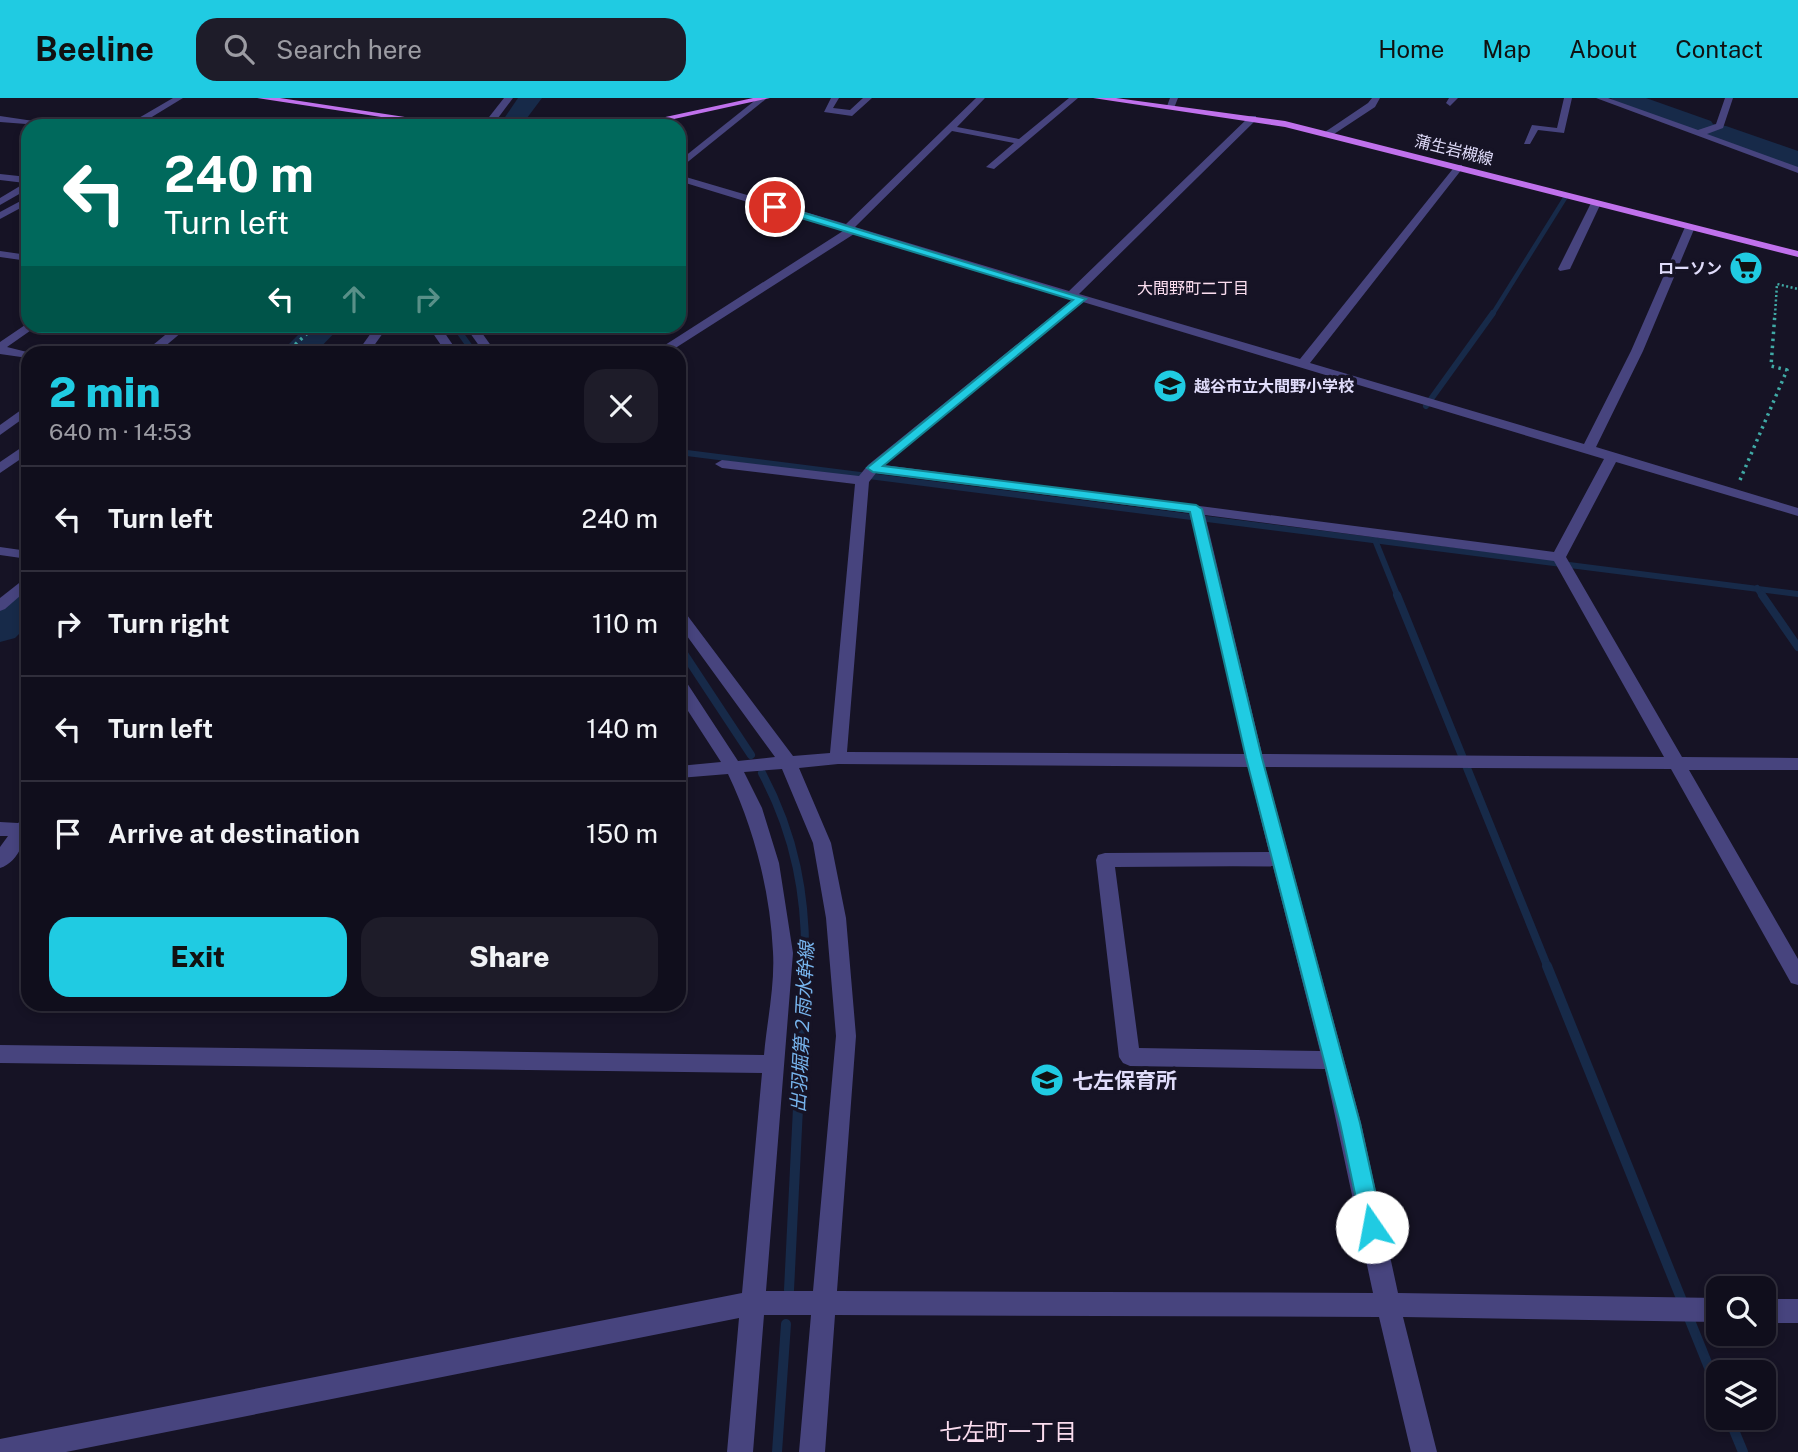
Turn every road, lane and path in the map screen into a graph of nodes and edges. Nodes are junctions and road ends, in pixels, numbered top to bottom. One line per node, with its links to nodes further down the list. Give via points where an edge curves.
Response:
1 (261, 98): 19 (main road)
2 (509, 98): 20 (street)
3 (835, 98): 4 (street, via 827,110 852,113)
4 (868, 98)
5 (981, 98): 23 (street)
6 (1074, 98): 26 (street)
7 (1097, 98): 14 (main road, 蒲生岩槻線)
8 (1376, 98): 25 (street)
9 (1568, 98): 27 (street, via 1561,131 1535,127)
10 (1600, 98): 24 (street)
11 (1729, 98): 24 (street, via 1720,126)
12 (764, 99): 21 (main road); 28 (street)
13 (183, 102): 17 (street); 18 (street)
14 (1172, 102): 15 (main road, 蒲生岩槻線)
15 (1252, 118): 25 (main road, 蒲生岩槻線); 47 (street)
16 (0, 119): 22 (street)
17 (145, 119)
18 (160, 119)
19 (406, 119)
20 (492, 119)
21 (664, 119)
22 (21, 122)
23 (950, 128): 26 (street); 41 (street)
24 (1699, 133): 31 (street)
25 (1328, 134): 30 (main road, 蒲生岩槻線)
26 (1021, 142): 29 (street)
27 (1527, 142)
28 (686, 160)
29 (991, 167)
30 (1459, 167): 37 (main road, 蒲生岩槻線); 56 (street)
31 (1798, 170)
32 (0, 177): 34 (street)
33 (686, 180): 41 (street)
34 (21, 182)
35 (21, 188): 36 (street)
36 (0, 202)
37 (1596, 203): 40 (main road, 蒲生岩槻線); 45 (street)
38 (21, 204): 39 (street)
39 (0, 216)
40 (1690, 227): 43 (main road, 蒲生岩槻線); 61 (street)
41 (849, 230): 47 (street); 53 (street)
42 (0, 254): 44 (street)
43 (1798, 254)
44 (21, 257)
45 (1564, 270)
46 (1798, 289): 68 (path, via 1777,284 1771,366 1787,370)
47 (1075, 297): 56 (street); 65 (street)
48 (21, 333): 54 (street)
49 (174, 333): 51 (street)
50 (308, 333): 52 (path)
51 (158, 346)
52 (294, 346)
53 (669, 346)
54 (0, 348): 55 (street)
55 (21, 352)
56 (1302, 365): 61 (street)
57 (21, 414): 58 (street)
58 (0, 430)
59 (0, 439): 60 (street)
60 (21, 444)
61 (1588, 450): 63 (street)
62 (21, 451): 66 (street)
63 (1612, 457): 68 (street); 73 (street)
64 (722, 464): 67 (street)
65 (873, 468): 67 (street); 69 (street)
66 (0, 469)
67 (862, 481): 78 (street)
68 (1734, 493): 70 (street)
69 (1196, 509): 73 (street); 79 (street)
70 (1798, 512)
71 (0, 551): 72 (street)
72 (21, 554)
73 (1559, 556): 81 (street)
74 (21, 587): 75 (street)
75 (0, 606)
76 (686, 624): 80 (street)
77 (686, 695): 83 (street)
78 (838, 758): 79 (street); 80 (street)
79 (1254, 758): 81 (street); 88 (street)
80 (788, 762): 83 (street); 95 (street, via 822,843 836,918 846,1036)
81 (1679, 763): 82 (street); 90 (street)
82 (1798, 764)
83 (733, 767): 84 (street); 93 (street, via 753,808 778,901 783,953)
84 (686, 771)
85 (0, 829): 86 (street)
86 (21, 829)
87 (21, 835): 89 (street)
88 (1281, 859): 92 (street); 92 (street, via 1105,860 1130,1057)
89 (0, 861)
90 (1798, 977)
91 (0, 1054): 93 (street)
92 (1334, 1060): 96 (street)
93 (775, 1064): 94 (street)
94 (754, 1303): 95 (street); 100 (street); 101 (street)
95 (824, 1304): 96 (street); 102 (street)
96 (1388, 1306): 97 (street); 103 (street)
97 (1706, 1310)
98 (1776, 1311): 99 (street)
99 (1798, 1311)
100 (0, 1452)
101 (740, 1452)
102 (812, 1452)
103 (1424, 1452)

